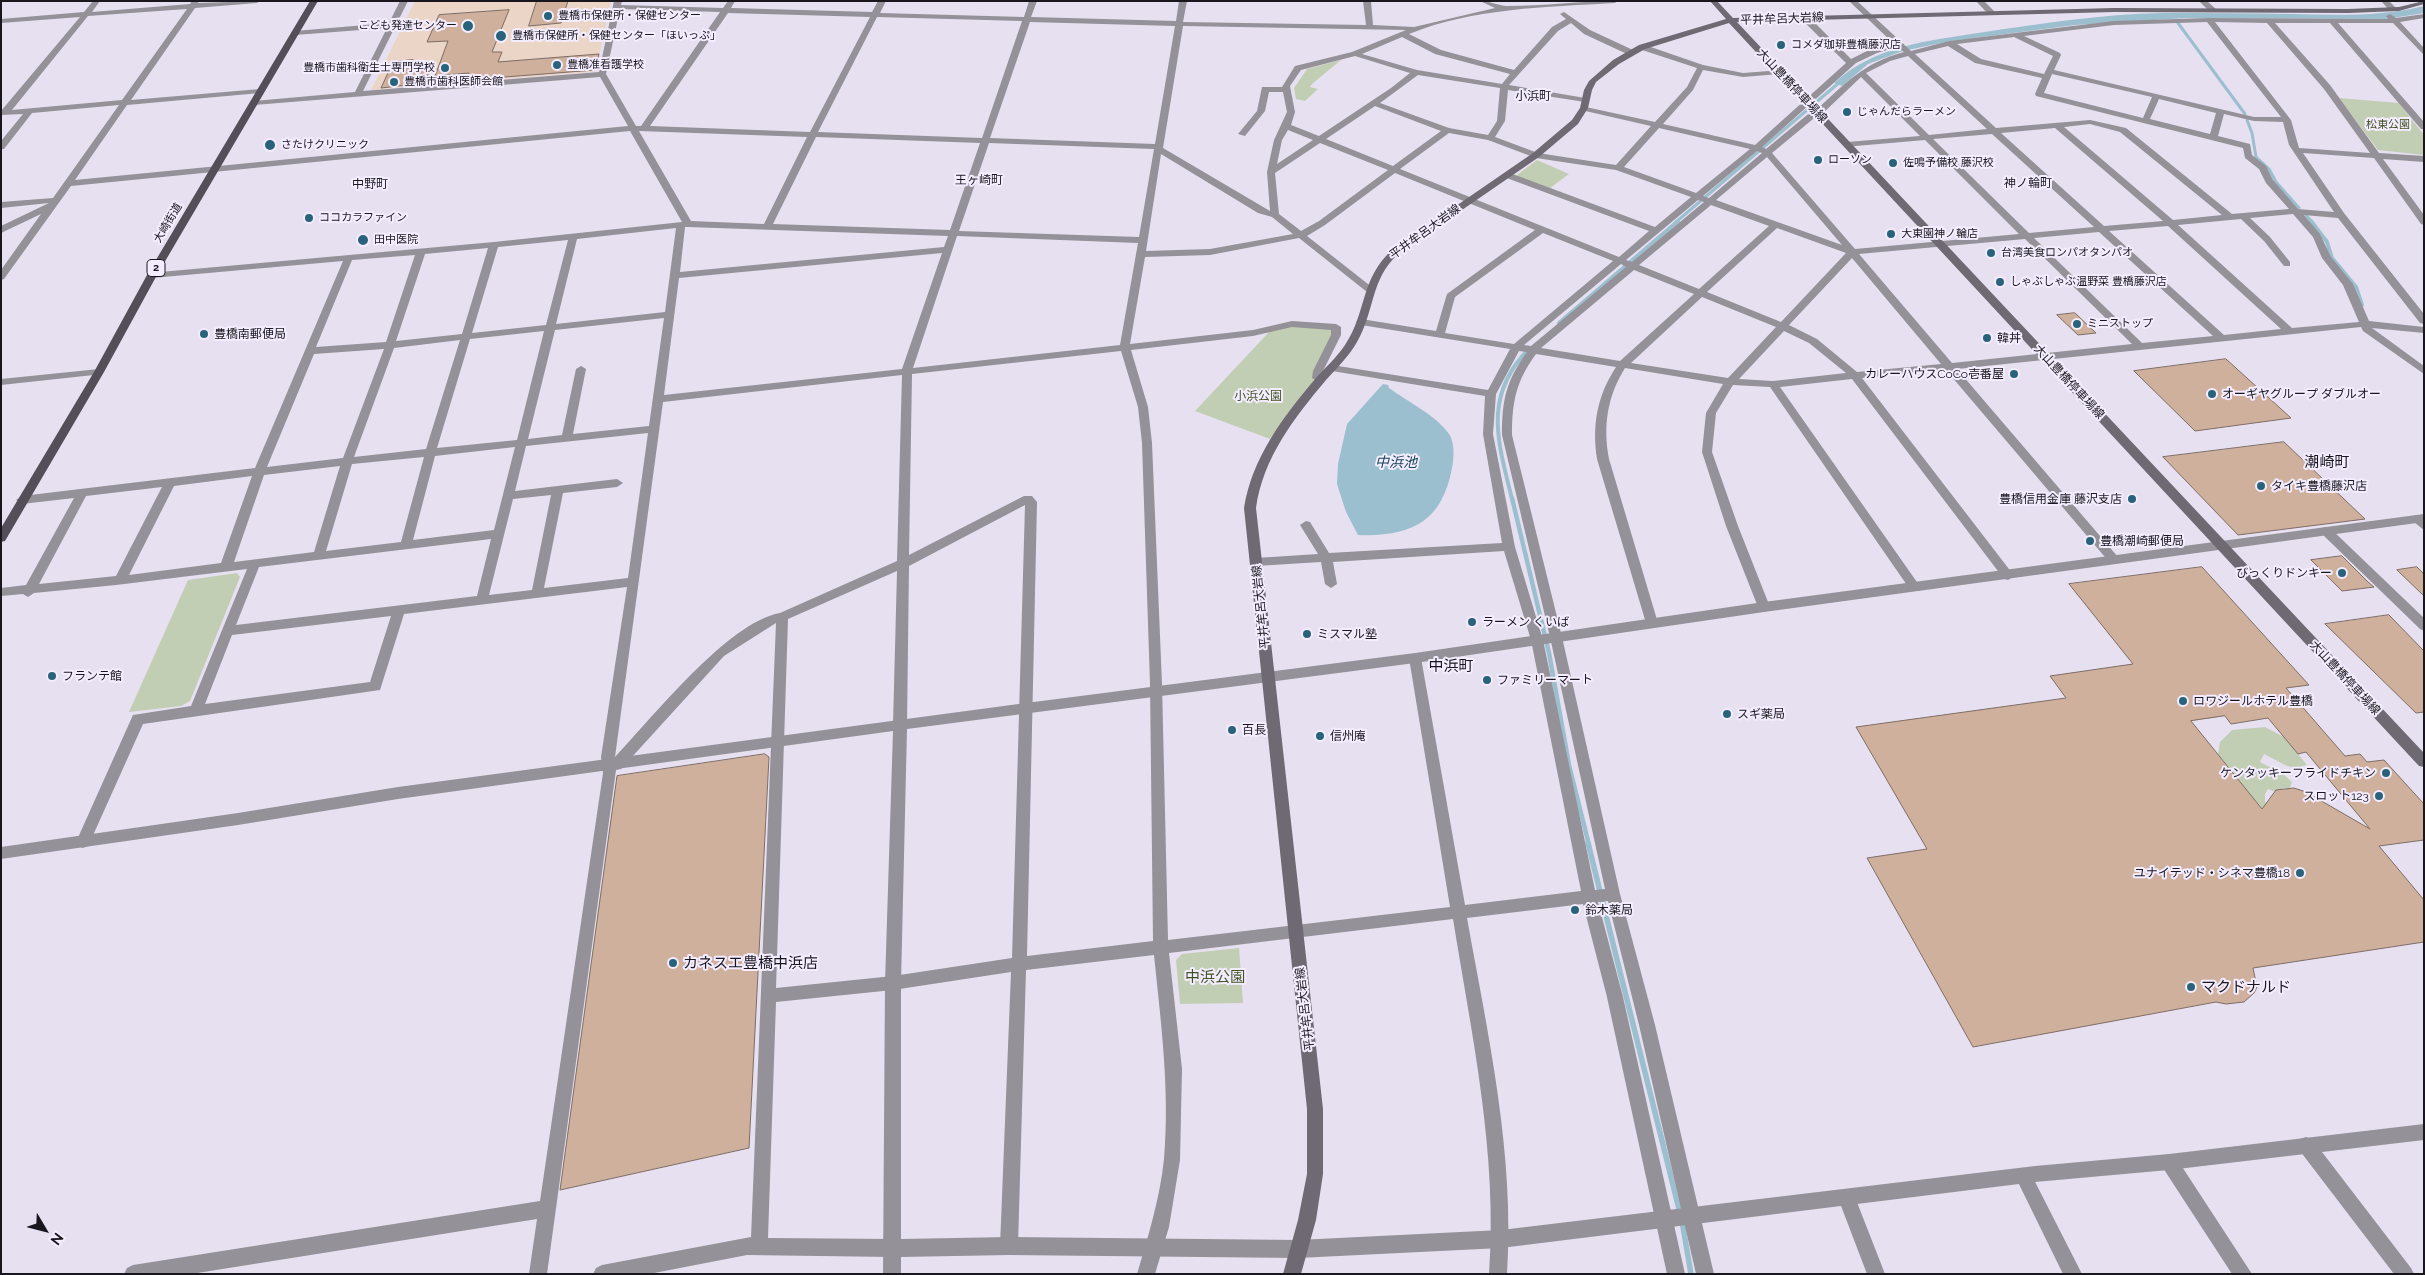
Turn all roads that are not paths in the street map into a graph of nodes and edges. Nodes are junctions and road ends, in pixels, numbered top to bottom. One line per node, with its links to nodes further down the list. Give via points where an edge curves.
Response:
1 (97, 1): 26 (street)
2 (258, 1): 18 (street)
3 (314, 1): 42 (main road, 大崎街道 / 2)
4 (404, 1): 39 (street)
5 (732, 1): 21 (street)
6 (882, 1): 25 (street)
7 (1033, 1): 31 (street)
8 (1183, 1): 38 (street)
9 (1367, 1): 41 (street)
10 (1483, 1): 20 (street)
11 (1615, 1): 17 (street)
12 (1713, 1): 33 (main road, 大山豊橋停車場線)
13 (1852, 1): 27 (street)
14 (1979, 1): 24 (street)
15 (2202, 1): 28 (street)
16 (2424, 2): 23 (main road, 平井牟呂大岩線)
17 (1555, 3): 20 (street); 32 (street)
18 (194, 4): 26 (street); 63 (street)
19 (617, 4): 21 (street); 55 (street)
20 (1503, 8): 40 (street)
21 (726, 10): 25 (street); 79 (street)
22 (2117, 12): 24 (main road, 平井牟呂大岩線); 28 (main road, 平井牟呂大岩線); 36 (street)
23 (2389, 12): 28 (main road, 平井牟呂大岩線); 29 (street); 37 (street); 48 (street)
24 (1992, 13): 27 (main road, 平井牟呂大岩線)
25 (876, 14): 31 (street); 83 (street)
26 (86, 15): 35 (street); 70 (street)
27 (1868, 15): 30 (main road, 平井牟呂大岩線); 46 (street)
28 (2211, 15): 34 (street); 36 (street); 73 (street)
29 (2424, 16)
30 (1805, 18): 33 (main road, 平井牟呂大岩線); 50 (street)
31 (1026, 19): 38 (street); 88 (street)
32 (1570, 20): 47 (street, via 1606,42); 56 (street, via 1555,29)
33 (1731, 20): 47 (main road, 平井牟呂大岩線); 53 (main road, 大山豊橋停車場線)
34 (2269, 20): 37 (street); 97 (street, via 2327,87)
35 (1, 21)
36 (2130, 22): 43 (street)
37 (2333, 22): 80 (street)
38 (1180, 24): 41 (street); 92 (street)
39 (392, 25): 42 (street); 61 (street)
40 (1420, 27): 41 (street); 44 (street)
41 (1370, 28)
42 (296, 32): 60 (main road, 大崎街道 / 2)
43 (2013, 34): 45 (street); 57 (street, via 2057,56)
44 (1404, 35): 49 (street); 56 (street, via 1438,52)
45 (1949, 43): 46 (street); 57 (street, via 1978,61)
46 (1902, 48): 50 (street, via 1874,51); 54 (street); 82 (street)
47 (1636, 50): 51 (street); 66 (main road, 平井牟呂大岩線, via 1593,81)
48 (2424, 53)
49 (1355, 54): 52 (street); 59 (street, via 1298,68)
50 (1851, 63): 67 (street)
51 (1701, 68): 53 (street, via 1742,76); 77 (street, via 1690,88)
52 (1416, 72): 58 (street); 65 (street)
53 (1779, 72): 67 (main road, 大山豊橋停車場線)
54 (1861, 73): 67 (street); 85 (street)
55 (602, 74): 61 (street); 78 (street)
56 (1514, 74): 58 (street)
57 (2048, 74): 62 (street); 68 (street, via 2039,94)
58 (1504, 86): 66 (street); 87 (street, via 1500,121)
59 (1286, 90): 76 (street, via 1291,112); 84 (street, via 1265,89 1261,111)
60 (260, 91): 63 (street); 64 (main road, 大崎街道 / 2)
61 (358, 94): 64 (street)
62 (2156, 97): 71 (street); 72 (street)
63 (124, 102): 69 (street); 104 (street)
64 (254, 103): 99 (main road, 大崎街道 / 2)
65 (1373, 103): 81 (street); 89 (street)
66 (1584, 104): 77 (street); 96 (main road, 平井牟呂大岩線, via 1575,122)
67 (1812, 107): 90 (main road, 大山豊橋停車場線); 93 (street); 95 (street)
68 (2096, 108): 72 (street); 74 (street)
69 (30, 110): 70 (street); 91 (street)
70 (4, 112)
71 (2220, 112): 73 (street, via 2254,119); 86 (street)
72 (2146, 120): 86 (street)
73 (2287, 120): 94 (street, via 2293,145)
74 (2090, 122): 75 (street); 114 (street, via 2123,130)
75 (2057, 125): 82 (street); 115 (street)
76 (1286, 126): 89 (street); 102 (street, via 1278,140)
77 (1658, 126): 93 (street); 100 (street)
78 (635, 128): 79 (street); 99 (street); 117 (street)
79 (644, 128): 83 (street)
80 (2424, 128)
81 (1447, 130): 87 (street); 101 (street)
82 (1994, 131): 85 (street); 120 (street)
83 (813, 134): 88 (street); 119 (street)
84 (1242, 134)
85 (1927, 137): 90 (street); 126 (street)
86 (2214, 137): 110 (street, via 2247,146 2248,156 2263,168 2270,181)
87 (1490, 138): 96 (street)
88 (984, 139): 92 (street); 124 (street)
89 (1320, 139): 101 (street); 102 (street)
90 (1847, 144): 130 (main road, 大山豊橋停車場線)
91 (1, 147)
92 (1157, 147): 111 (street, via 1261,211); 128 (street)
93 (1754, 147): 95 (street); 105 (street)
94 (2298, 150): 97 (street); 113 (street)
95 (1768, 153): 107 (street); 133 (street)
96 (1536, 155): 100 (street); 103 (main road, 平井牟呂大岩線)
97 (2377, 156): 98 (street); 116 (street)
98 (2424, 159)
99 (216, 168): 104 (street); 139 (main road, 大崎街道 / 2)
100 (1618, 168): 105 (street)
101 (1394, 169): 106 (street); 125 (street)
102 (1271, 172): 111 (street)
103 (1507, 175): 106 (main road, 平井牟呂大岩線); 123 (street)
104 (70, 183): 108 (street)
105 (1696, 196): 107 (street); 123 (street)
106 (1469, 200): 121 (street); 142 (main road, 平井牟呂大岩線, via 1395,252 1382,265)
107 (1710, 202): 118 (street); 138 (street)
108 (54, 203): 109 (street); 122 (street); 141 (street)
109 (1, 205)
110 (2297, 211): 112 (street); 113 (street); 147 (street, via 2348,284)
111 (1276, 215): 125 (street)
112 (2242, 215): 114 (street); 137 (street)
113 (2341, 215): 145 (street)
114 (2229, 216): 115 (street)
115 (2170, 222): 120 (street); 151 (street)
116 (2424, 222)
117 (684, 225): 119 (street); 127 (street); 140 (street)
118 (1775, 225): 133 (street); 143 (street)
119 (768, 226): 124 (street)
120 (2103, 228): 126 (street); 154 (street)
121 (1542, 229): 136 (street); 152 (street, via 1450,296)
122 (1, 230)
123 (1654, 230): 136 (street)
124 (953, 234): 128 (street); 131 (street)
125 (1302, 235): 134 (street, via 1210,252); 142 (street)
126 (2028, 236): 130 (street); 158 (street)
127 (573, 237): 129 (street); 149 (street)
128 (1142, 240): 134 (street)
129 (494, 245): 132 (street); 153 (street)
130 (1940, 245): 133 (street); 161 (main road, 大山豊橋停車場線)
131 (947, 250): 140 (street); 166 (street)
132 (421, 251): 135 (street); 155 (street)
133 (1852, 252): 148 (street); 163 (street)
134 (1139, 254): 156 (street)
135 (349, 257): 139 (street); 160 (street)
136 (1620, 259): 138 (street); 157 (street)
137 (2287, 264)
138 (1635, 266): 143 (street); 159 (street)
139 (152, 275): 168 (main road, 大崎街道 / 2)
140 (675, 275): 144 (street)
141 (1, 277)
142 (1370, 290): 146 (main road, 平井牟呂大岩線)
143 (1701, 292): 148 (street); 162 (street)
144 (670, 314): 149 (street); 175 (street)
145 (2424, 321)
146 (1361, 322): 152 (street); 164 (main road, 平井牟呂大岩線, via 1352,342)
147 (2364, 324): 150 (street); 151 (street); 167 (street, via 2378,339)
148 (1782, 326): 169 (street, via 1813,341); 172 (street)
149 (550, 327): 153 (street); 178 (street)
150 (2424, 330)
151 (2289, 331): 154 (street)
152 (1440, 334): 157 (street)
153 (467, 337): 155 (street); 179 (street)
154 (2222, 339): 158 (street)
155 (390, 345): 160 (street); 180 (street)
156 (1125, 346): 166 (street); 170 (street, via 1253,333 1292,324 1332,325 1336,327 1336,335 1318,371); 223 (street, via 1144,407)
157 (1517, 346): 159 (street); 174 (street)
158 (2140, 347): 161 (street)
159 (1534, 349): 162 (street); 219 (street, via 1513,383 1506,413 1506,435)
160 (309, 351): 181 (street)
161 (2045, 357): 163 (street); 194 (main road, 大山豊橋停車場線)
162 (1622, 364): 172 (street); 216 (street, via 1608,385 1602,406 1600,444)
163 (1952, 366): 169 (street); 198 (street)
164 (1332, 368): 170 (main road, 平井牟呂大岩線); 174 (street)
165 (581, 369): 177 (street)
166 (907, 370): 175 (street); 201 (street)
167 (2424, 371)
168 (99, 372): 171 (street); 187 (main road, 大崎街道 / 2)
169 (1854, 375): 173 (street); 203 (street)
170 (1320, 380): 199 (main road, 平井牟呂大岩線, via 1277,438 1254,483 1250,508)
171 (1, 382)
172 (1730, 382): 173 (street); 213 (street, via 1711,413 1707,452)
173 (1773, 384): 207 (street)
174 (1491, 394): 195 (street, via 1488,434)
175 (659, 399): 176 (street)
176 (655, 429): 177 (street); 205 (street)
177 (567, 439): 178 (street)
178 (521, 443): 179 (street); 186 (street)
179 (430, 453): 180 (street); 193 (street)
180 (347, 461): 181 (street); 196 (street)
181 (259, 472): 182 (street); 202 (street)
182 (170, 482): 185 (street); 204 (street)
183 (617, 483): 184 (street)
184 (558, 490): 186 (street); 210 (street)
185 (83, 492): 187 (street); 209 (street)
186 (507, 496): 191 (street)
187 (22, 500): 192 (main road, 大崎街道 / 2)
188 (2421, 521): 190 (street)
189 (1306, 525): 197 (street)
190 (2326, 531): 194 (street); 217 (street)
191 (498, 534): 193 (street); 212 (street)
192 (1, 538)
193 (406, 545): 196 (street)
194 (2222, 545): 198 (street); 228 (main road, 大山豊橋停車場線)
195 (1509, 547): 197 (street); 220 (street)
196 (320, 555): 200 (street)
197 (1326, 558): 199 (street); 206 (street)
198 (2114, 560): 203 (street)
199 (1256, 562): 222 (main road, 平井牟呂大岩線)
200 (255, 564): 202 (street); 218 (street)
201 (902, 564): 215 (street); 224 (street, via 1028,499 1031,502); 226 (street)
202 (226, 567): 204 (street)
203 (2008, 576): 207 (street)
204 (120, 580): 209 (street, via 82,590)
205 (634, 582): 210 (street); 229 (street, via 608,757)
206 (1331, 584)
207 (1916, 588): 213 (street)
208 (1, 592): 209 (street)
209 (29, 593): 211 (street)
210 (537, 594): 212 (street)
211 (1, 600)
212 (482, 600): 214 (street)
213 (1764, 607): 216 (street)
214 (399, 610): 218 (street); 225 (street, via 375,686)
215 (782, 617): 227 (street); 229 (street, via 771,619 720,653)
216 (1652, 623): 219 (street)
217 (2424, 626)
218 (228, 631): 225 (street)
219 (1556, 637): 220 (street); 232 (street)
220 (1537, 640): 221 (street); 233 (street)
221 (1415, 658): 222 (street); 234 (street)
222 (1269, 678): 223 (street); 235 (main road, 平井牟呂大岩線)
223 (1155, 693): 224 (street); 236 (street)
224 (1026, 708): 226 (street); 237 (street)
225 (196, 711): 230 (street, via 138,719)
226 (900, 725): 227 (street); 238 (street)
227 (778, 742): 229 (street); 239 (street)
228 (2424, 762)
229 (613, 765): 230 (street, via 398,793); 245 (street)
230 (83, 842): 231 (street)
231 (1, 853)
232 (1613, 894): 233 (street); 246 (street)
233 (1588, 897): 234 (street); 247 (street)
234 (1458, 913): 235 (street); 248 (street, via 1497,1146)
235 (1296, 932): 236 (street); 253 (main road, 平井牟呂大岩線, via 1315,1109 1315,1174)
236 (1161, 949): 237 (street); 252 (street, via 1174,1069 1172,1160)
237 (1019, 964): 238 (street); 250 (street)
238 (893, 983): 239 (street); 251 (street)
239 (769, 996): 249 (street)
240 (2424, 1132): 241 (street)
241 (2306, 1145): 242 (street); 266 (street)
242 (2169, 1162): 243 (street); 265 (street)
243 (2023, 1176): 244 (street); 264 (street)
244 (1848, 1198): 246 (street); 263 (street)
245 (546, 1209): 254 (street); 255 (street)
246 (1692, 1217): 247 (street); 262 (street)
247 (1665, 1221): 248 (street); 261 (street)
248 (1501, 1239): 253 (street); 260 (street)
249 (758, 1246): 251 (street); 256 (street)
250 (1009, 1246): 251 (street); 252 (street)
251 (892, 1248): 257 (street)
252 (1154, 1248): 253 (street); 258 (street)
253 (1298, 1249): 259 (main road, 平井牟呂大岩線)
254 (133, 1274)
255 (538, 1274)
256 (602, 1274)
257 (892, 1274)
258 (1146, 1274)
259 (1292, 1274)
260 (1498, 1274)
261 (1676, 1274)
262 (1705, 1274)
263 (1876, 1274)
264 (2073, 1274)
265 (2243, 1274)
266 (2405, 1274)

